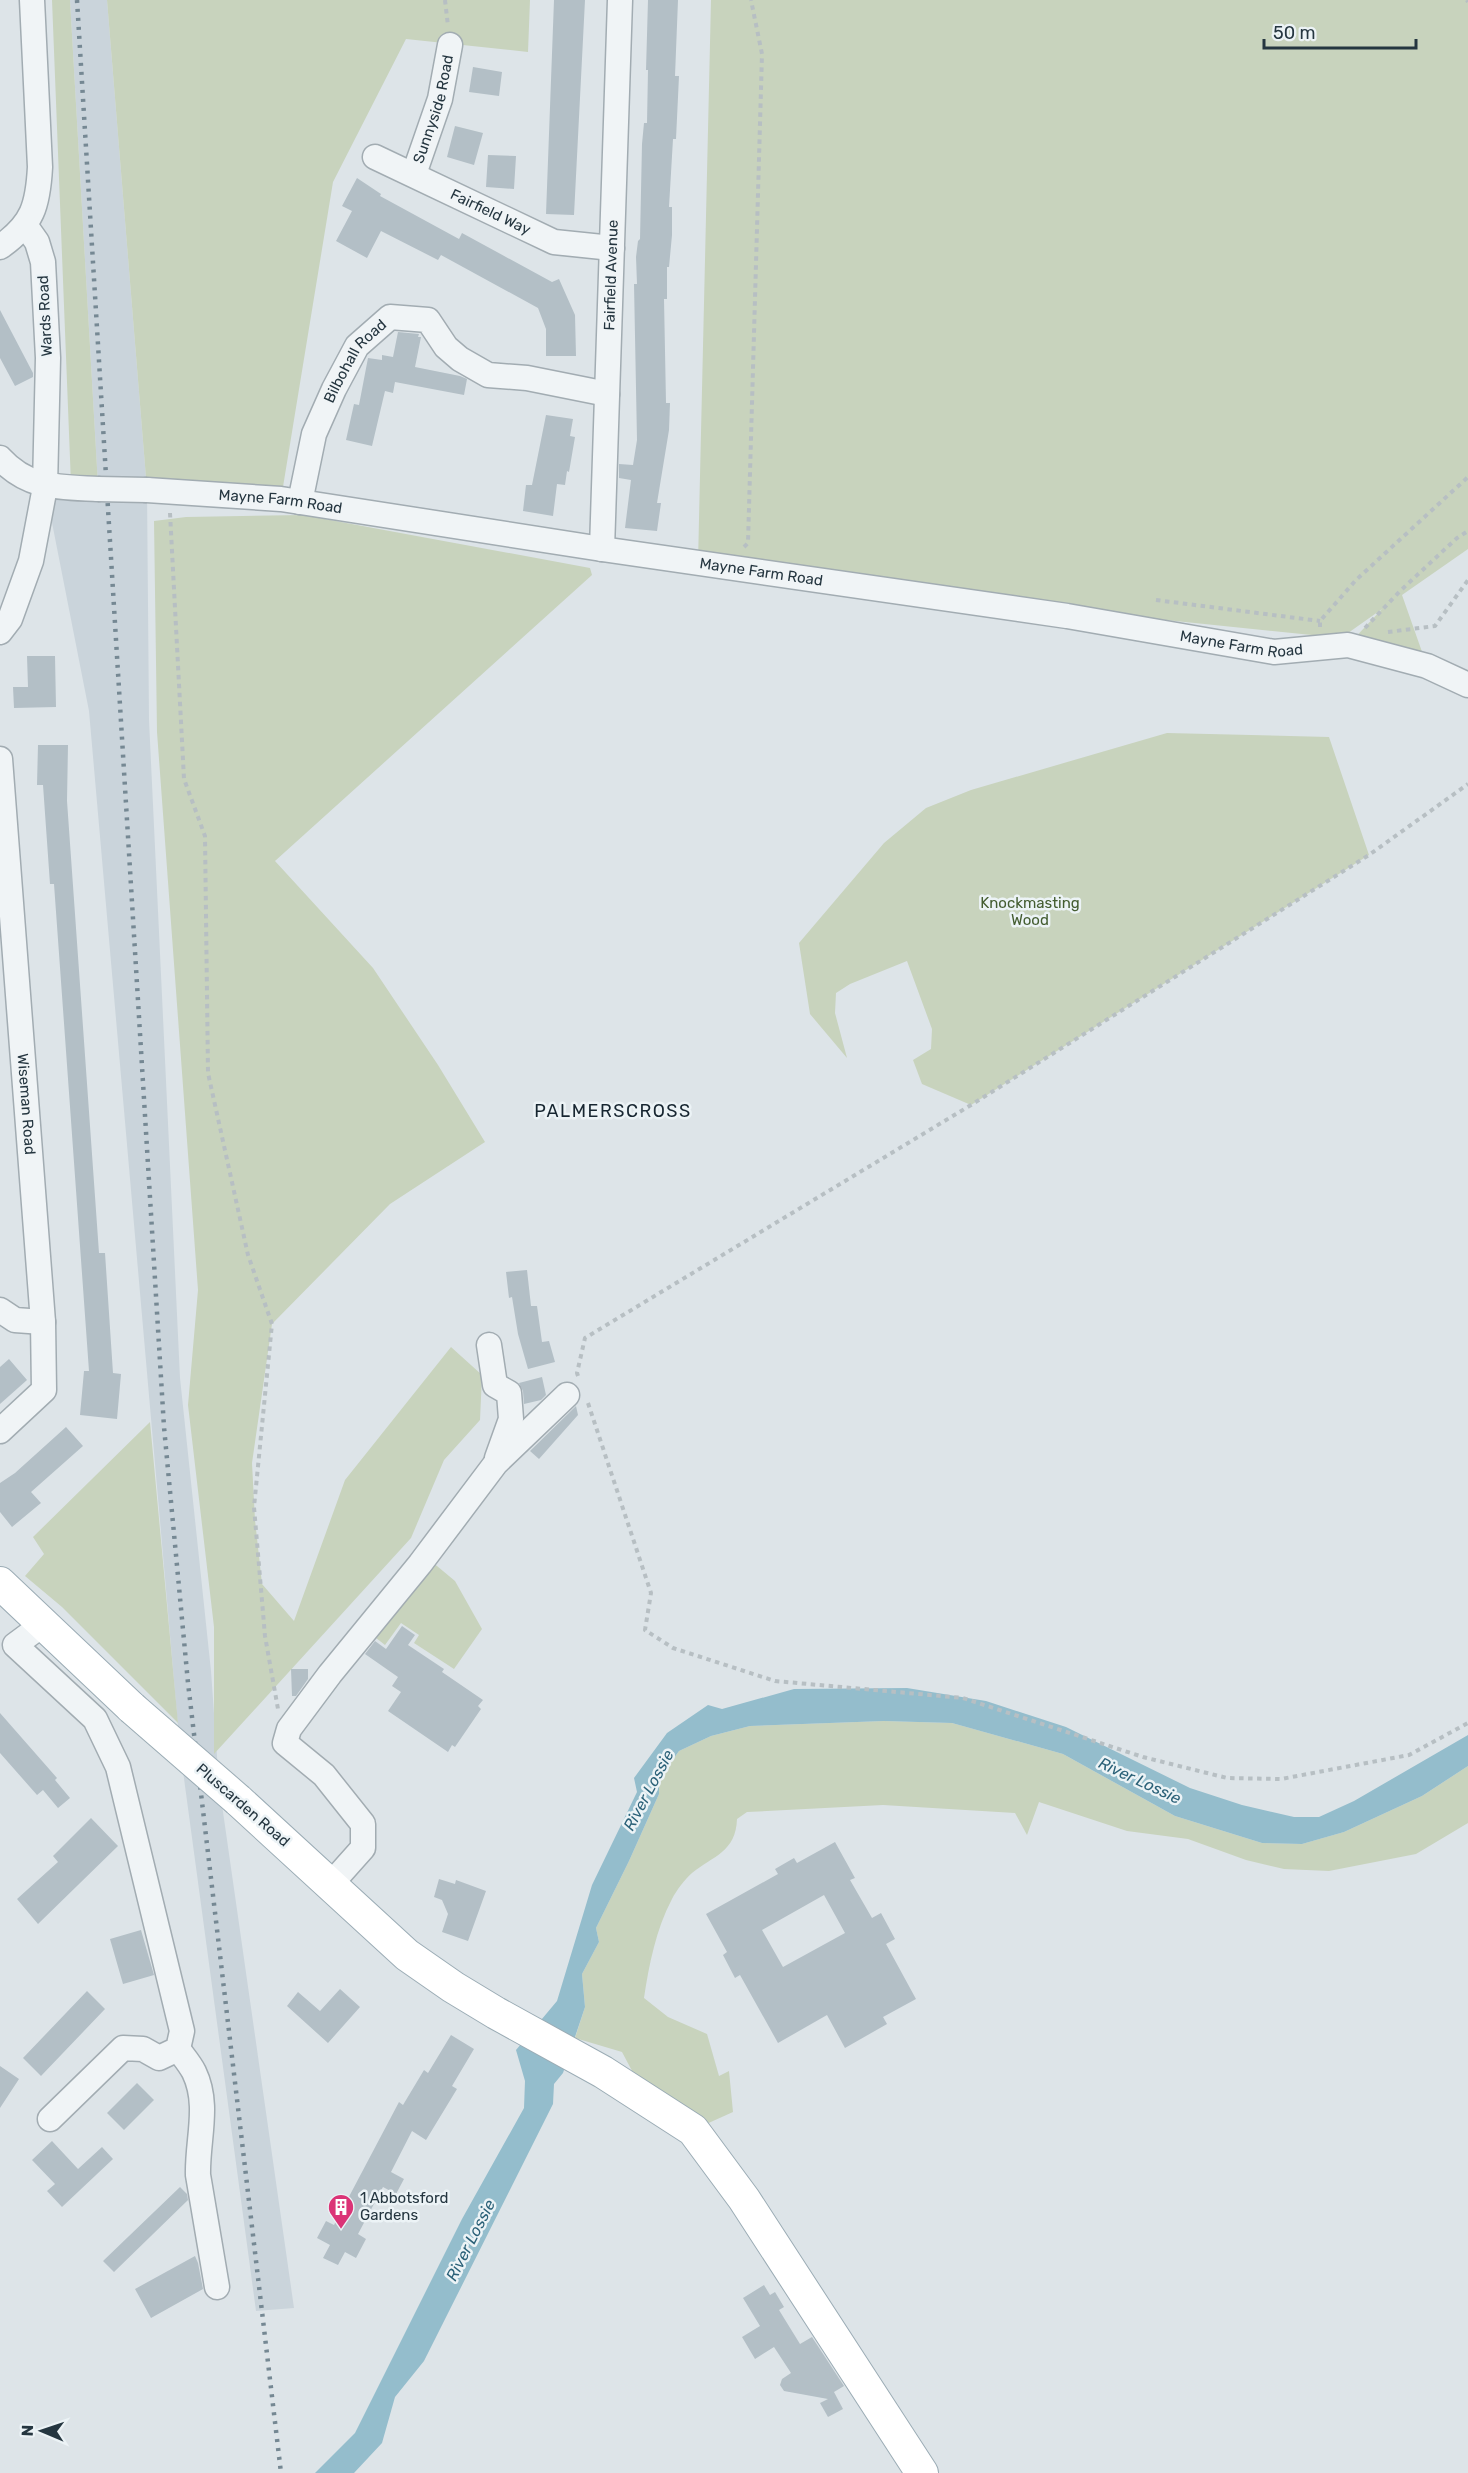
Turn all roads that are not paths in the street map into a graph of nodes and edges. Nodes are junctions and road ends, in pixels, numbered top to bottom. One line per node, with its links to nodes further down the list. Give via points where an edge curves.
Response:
1 (32, 0): 6 (street, via 40,167 39,192)
2 (620, 0): 8 (street, Fairfield Avenue)
3 (450, 45): 5 (street, Sunnyside Road, via 440,99)
4 (375, 157): 5 (street, Fairfield Way)
5 (414, 174): 8 (street, Fairfield Way, via 554,242)
6 (25, 225): 7 (street); 11 (street, Wards Road, via 37,242 43,262 48,358)
7 (0, 247)
8 (612, 248): 9 (street, Fairfield Avenue)
9 (607, 394): 12 (street, Bilbohall Road, via 527,378 488,375 446,347 428,320 390,317 357,346 334,389 314,434); 13 (street, Fairfield Avenue)
10 (0, 458): 11 (street, via 12,471)
11 (45, 487): 12 (street, Mayne Farm Road, bridge); 14 (street, Wards Road, via 31,561 10,619)
12 (300, 502): 13 (street, Mayne Farm Road)
13 (602, 549): 15 (street, Mayne Farm Road, via 1067,616 1274,652 1353,641 1427,666)
14 (0, 632)
15 (1468, 685)
16 (0, 759): 17 (street, Wiseman Road)
17 (4, 848): 19 (street, Wiseman Road)
18 (0, 1310): 19 (street, via 15,1320)
19 (43, 1322): 22 (street, Wiseman Road, via 44,1390)
20 (489, 1345): 23 (street, via 495,1385 509,1393 511,1419)
21 (577, 1391): 23 (street)
22 (0, 1431)
23 (496, 1463): 26 (street, via 289,1729 285,1743 324,1775 363,1824 363,1848)
24 (0, 1583): 25 (main road, Pluscarden Road)
25 (42, 1625): 26 (main road, Pluscarden Road, bridge); 27 (street, via 15,1645 95,1719 118,1767 182,2031)
26 (330, 1885): 30 (main road, Pluscarden Road, via 407,1955 453,1988 603,2072 693,2130 744,2199)
27 (178, 2049): 28 (street, via 159,2058 143,2049 123,2048); 29 (street, via 194,2072 201,2094 198,2175)
28 (50, 2119)
29 (217, 2287)
30 (921, 2473)

